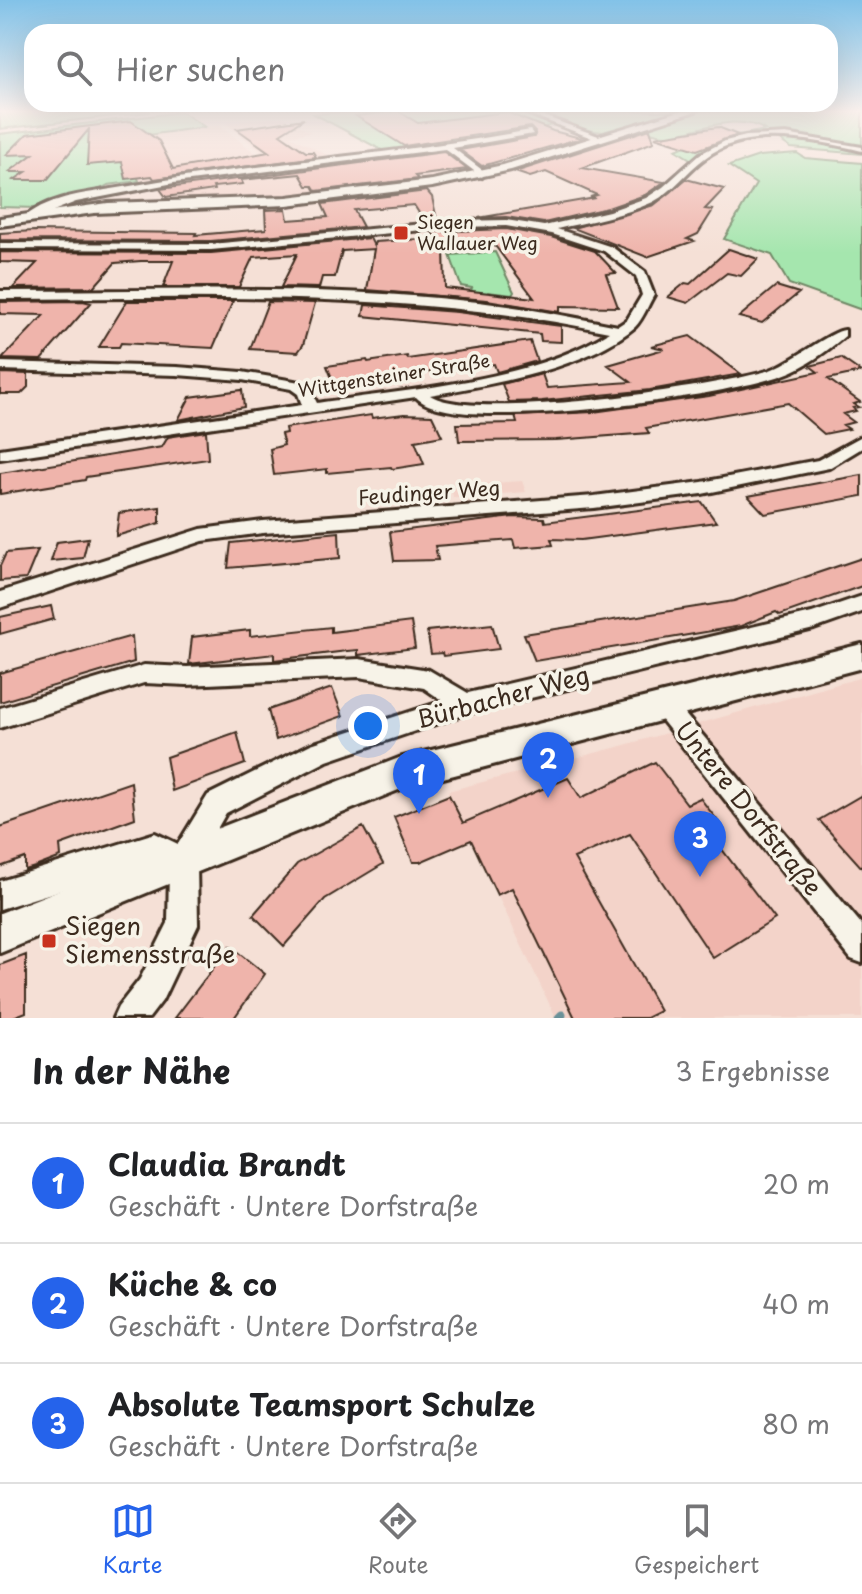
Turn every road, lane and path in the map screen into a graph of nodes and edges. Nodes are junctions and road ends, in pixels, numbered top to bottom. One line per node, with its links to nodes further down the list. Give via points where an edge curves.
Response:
1 (349, 159): 6 (street, via 204,174 65,203)
2 (462, 159): 5 (street)
3 (537, 159): 5 (street)
4 (701, 159): 8 (street, via 649,200)
5 (482, 174): 6 (street, via 337,197)
6 (30, 217): 7 (street)
7 (0, 222)
8 (550, 230): 9 (street, via 506,223 455,224 211,247); 11 (street, Wittgensteiner Straße, via 608,249 641,274 646,304)
9 (0, 246)
10 (0, 295): 11 (street, via 403,298 536,313)
11 (622, 331): 14 (street, Wittgensteiner Straße, via 546,364)
12 (840, 333): 14 (street, via 823,349 775,374 646,398 485,410 430,403)
13 (0, 366): 15 (street, via 242,376 295,385)
14 (420, 393): 15 (street, Wittgensteiner Straße)
15 (311, 407): 17 (street, Wittgensteiner Straße)
16 (862, 441): 18 (street, Feudinger Weg, via 823,464 702,488 201,535)
17 (0, 454)
18 (0, 600)
19 (862, 604): 21 (street, Bürbacher Weg, via 814,621)
20 (862, 656): 22 (street, Untere Dorfstraße)
21 (465, 704): 23 (street, via 429,679 359,668 144,674); 24 (street, Bürbacher Weg, via 320,752 217,804)
22 (665, 707): 24 (street, Untere Dorfstraße, via 399,774); 27 (street, Untere Dorfstraße)
23 (0, 718)
24 (200, 854): 25 (street, via 155,847); 26 (street); 28 (street, via 183,925 151,990)
25 (0, 895)
26 (0, 933)
27 (862, 948)
28 (129, 1018)

